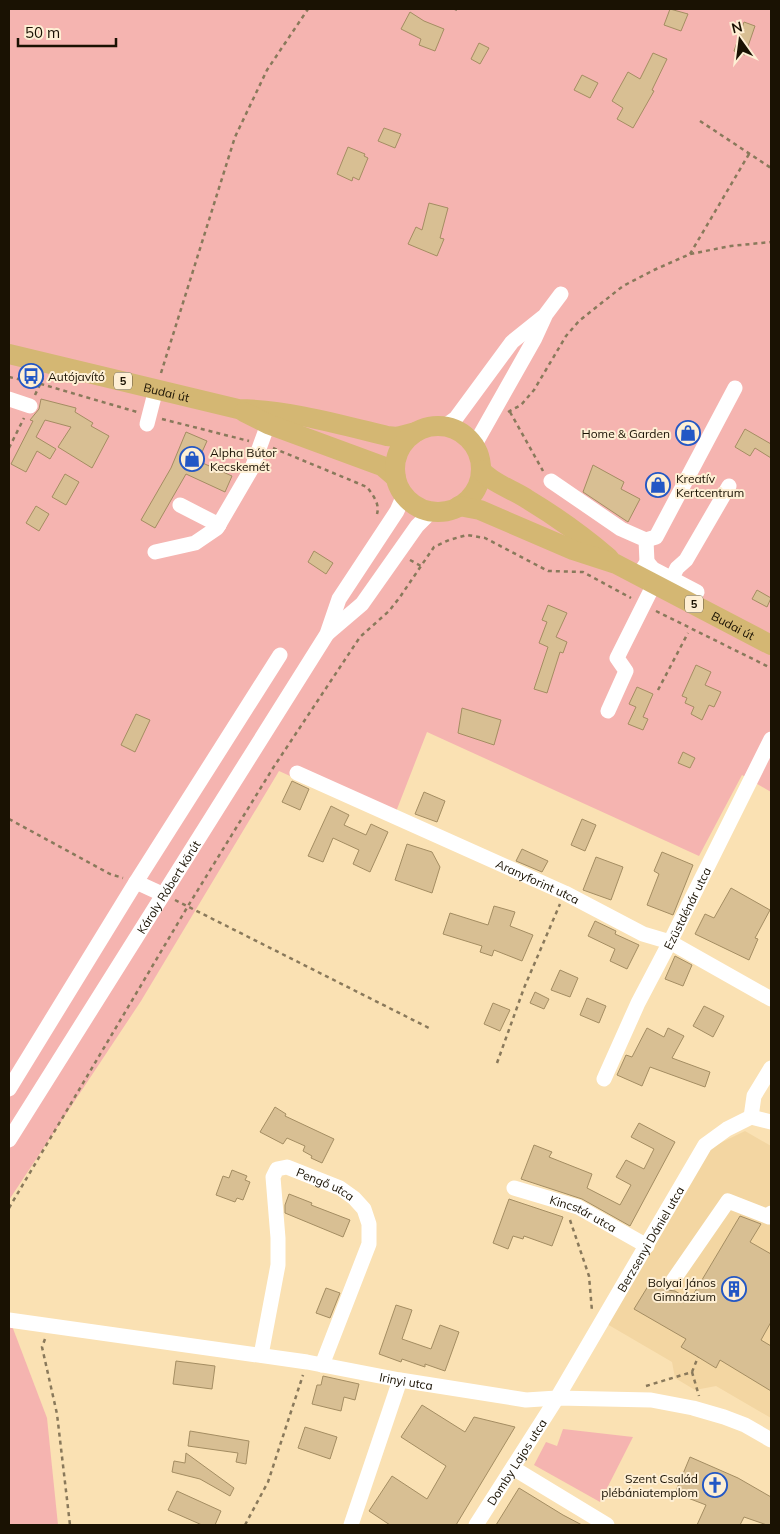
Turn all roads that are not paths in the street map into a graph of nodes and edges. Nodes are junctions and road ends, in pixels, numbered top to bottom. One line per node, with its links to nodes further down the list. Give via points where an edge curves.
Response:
1 (561, 294): 2 (street)
2 (546, 314): 11 (street, via 512,342 456,418); 13 (street)
3 (9, 354): 5 (main road, Budai út / 5)
4 (736, 388): 22 (street, via 656,537)
5 (156, 389): 8 (main road, Budai út / 5); 9 (street)
6 (9, 399): 7 (street)
7 (30, 406)
8 (238, 409): 10 (main road, Budai út / 5); 12 (main road, Budai út / 5, via 314,418 387,436)
9 (149, 420)
10 (268, 424): 16 (main road, Budai út / 5, via 382,466); 21 (street, via 252,468)
11 (445, 426): 12 (main road, 5); 13 (main road, via 462,433)
12 (416, 432): 16 (main road, via 399,452 395,469)
13 (474, 446): 14 (main road, via 480,457)
14 (481, 470): 19 (main road, via 475,491); 24 (main road, Budai út / 5, via 488,478 578,532)
15 (551, 481): 22 (street, via 621,529)
16 (400, 486): 20 (main road, 5, via 412,502); 27 (street, Károly Róbert körút, via 397,511 339,599)
17 (729, 486): 25 (street, via 686,560)
18 (180, 505): 21 (street)
19 (459, 506): 20 (main road, 5, via 446,511); 24 (main road, Budai út / 5, via 480,510 573,550)
20 (432, 511): 27 (street, Károly Róbert körút, via 412,533 362,604)
21 (219, 524): 23 (street, via 195,543)
22 (646, 540): 25 (street)
23 (156, 552)
24 (616, 564): 25 (main road, Budai út / 5)
25 (655, 578): 26 (street); 28 (main road, Budai út / 5); 30 (street, via 617,658 626,671)
26 (697, 592)
27 (327, 634): 34 (street, Károly Róbert körút)
28 (771, 644)
29 (280, 654): 33 (street)
30 (608, 711)
31 (771, 739): 35 (street, Ezüstdénár utca)
32 (297, 773): 35 (street, Aranyforint utca, via 565,893 643,934)
33 (136, 882): 34 (street); 39 (street)
34 (162, 894): 42 (street, Károly Róbert körút)
35 (670, 942): 36 (street, Aranyforint utca); 38 (street, Ezüstdénár utca)
36 (771, 999)
37 (771, 1068): 40 (street, via 754,1096)
38 (604, 1079)
39 (9, 1089)
40 (751, 1117): 41 (street); 45 (street, Berzsenyi Dániel utca, via 705,1145)
41 (771, 1122)
42 (9, 1140)
43 (514, 1188): 45 (street, Kincstár utca, via 578,1207)
44 (771, 1216): 46 (street, via 728,1201)
45 (647, 1246): 53 (street, Berzsenyi Dániel utca)
46 (672, 1282)
47 (9, 1314): 49 (street, Irinyi utca)
48 (9, 1320): 49 (street, Irinyi utca)
49 (44, 1325): 50 (street, Irinyi utca)
50 (261, 1355): 51 (street, Irinyi utca); 51 (street, Pengő utca, via 278,1265 273,1177 277,1169 287,1167 340,1188 364,1209 370,1224 369,1244)
51 (315, 1364): 52 (street, Irinyi utca)
52 (400, 1380): 53 (street, Irinyi utca, via 526,1400); 56 (street)
53 (557, 1398): 54 (street, Irinyi utca, via 651,1400 702,1411 744,1425); 55 (street, Domby Lajos utca)
54 (771, 1440)
55 (513, 1468): 57 (street, Domby Lajos utca); 58 (street)
56 (351, 1525)
57 (476, 1525)
58 (607, 1525)

